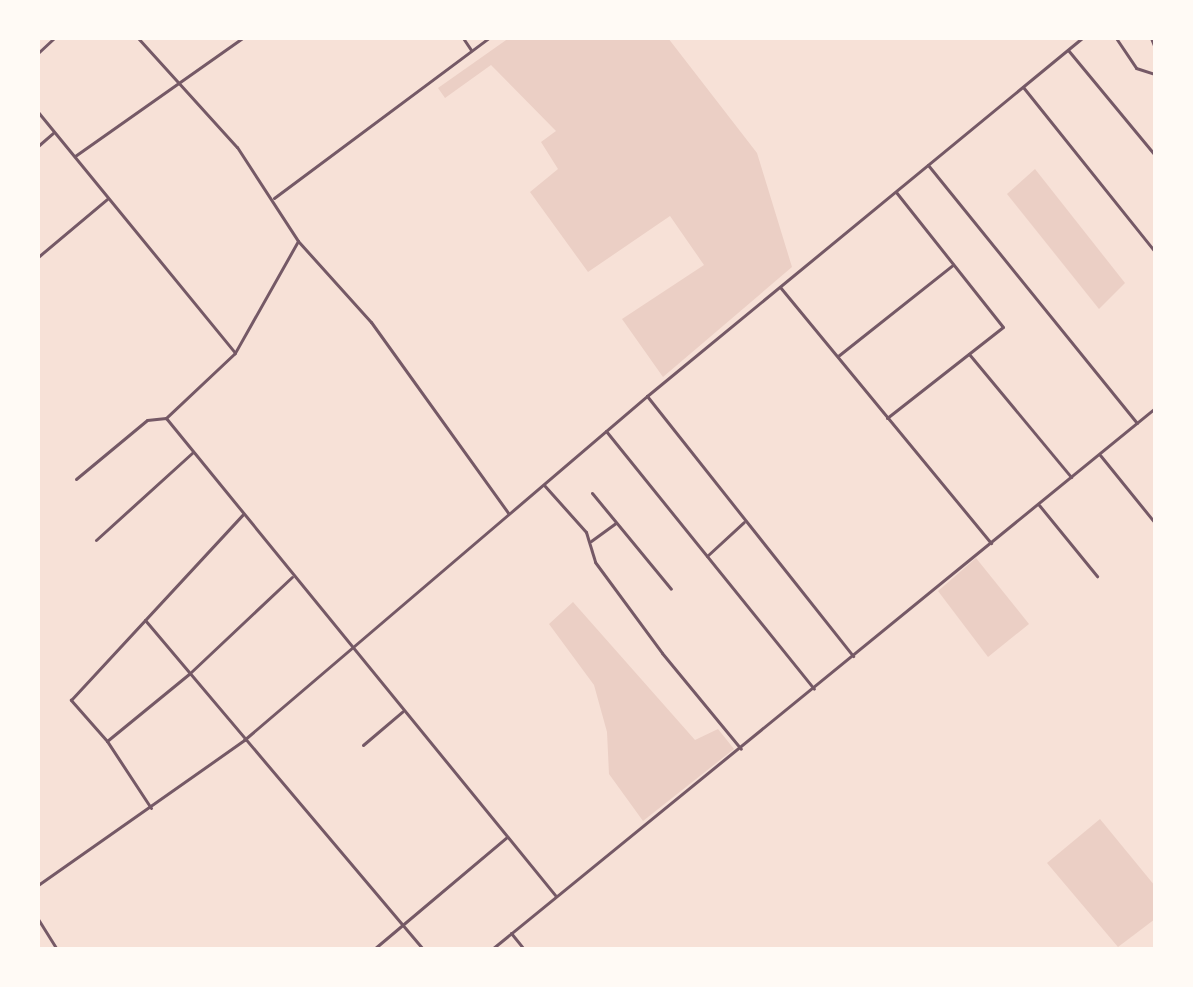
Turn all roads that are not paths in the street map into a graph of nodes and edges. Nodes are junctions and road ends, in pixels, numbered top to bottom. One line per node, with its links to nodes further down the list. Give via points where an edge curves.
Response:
1 (54, 38): 12 (street)
2 (138, 38): 14 (street)
3 (463, 38): 10 (street)
4 (489, 38): 10 (street)
5 (1082, 38): 11 (street)
6 (1116, 38): 13 (street, via 1136,68)
7 (1151, 38): 9 (street)
8 (239, 39): 14 (street)
9 (1155, 48)
10 (471, 50): 23 (street)
11 (1068, 50): 15 (street); 19 (street)
12 (38, 53)
13 (1155, 74)
14 (179, 81): 20 (street); 23 (street)
15 (1023, 87): 21 (street); 26 (street)
16 (38, 112): 17 (street)
17 (55, 132): 18 (street); 20 (street)
18 (38, 146)
19 (1155, 155)
20 (75, 156): 24 (street)
21 (928, 165): 22 (street); 37 (street)
22 (896, 192): 28 (street); 29 (street)
23 (274, 198): 25 (street)
24 (107, 199): 27 (street); 30 (street)
25 (298, 241): 30 (street); 47 (street, via 371,322)
26 (1155, 252)
27 (38, 257)
28 (953, 265): 31 (street, via 1003,327); 32 (street)
29 (780, 287): 32 (street); 33 (street)
30 (235, 353): 35 (street)
31 (969, 353): 36 (street); 41 (street)
32 (838, 356): 36 (street)
33 (647, 396): 38 (street); 48 (street)
34 (1154, 410): 37 (street)
35 (166, 418): 39 (street); 42 (street, via 147,420)
36 (887, 418): 53 (street)
37 (1137, 423): 40 (street)
38 (606, 431): 43 (street); 54 (street)
39 (193, 452): 46 (street); 51 (street)
40 (1099, 454): 41 (street); 50 (street)
41 (1071, 477): 45 (street)
42 (76, 479)
43 (543, 484): 47 (street); 52 (street)
44 (592, 493): 49 (street)
45 (1038, 504): 53 (street); 56 (street)
46 (243, 514): 55 (street); 58 (street)
47 (508, 514): 59 (street)
48 (744, 522): 54 (street); 60 (street)
49 (616, 523): 52 (street); 57 (street)
50 (1155, 523)
51 (96, 540)
52 (591, 541): 67 (street, via 595,562)
53 (991, 543): 60 (street)
54 (707, 556): 62 (street)
55 (293, 576): 59 (street); 61 (street)
56 (1097, 576)
57 (671, 589)
58 (145, 620): 61 (street); 65 (street, via 71,700)
59 (350, 648): 63 (street); 64 (street)
60 (854, 656): 62 (street)
61 (190, 673): 64 (street); 65 (street)
62 (814, 689): 67 (street)
63 (403, 711): 66 (street); 69 (street)
64 (247, 737): 68 (street); 73 (street)
65 (107, 741): 68 (street)
66 (363, 745)
67 (741, 749): 71 (street)
68 (152, 808): 70 (street)
69 (507, 837): 71 (street); 73 (street)
70 (38, 885)
71 (555, 895): 74 (street)
72 (38, 919): 75 (street)
73 (403, 925): 76 (street); 77 (street)
74 (511, 933): 78 (street); 79 (street)
75 (57, 949)
76 (374, 949)
77 (423, 949)
78 (492, 949)
79 (524, 949)

